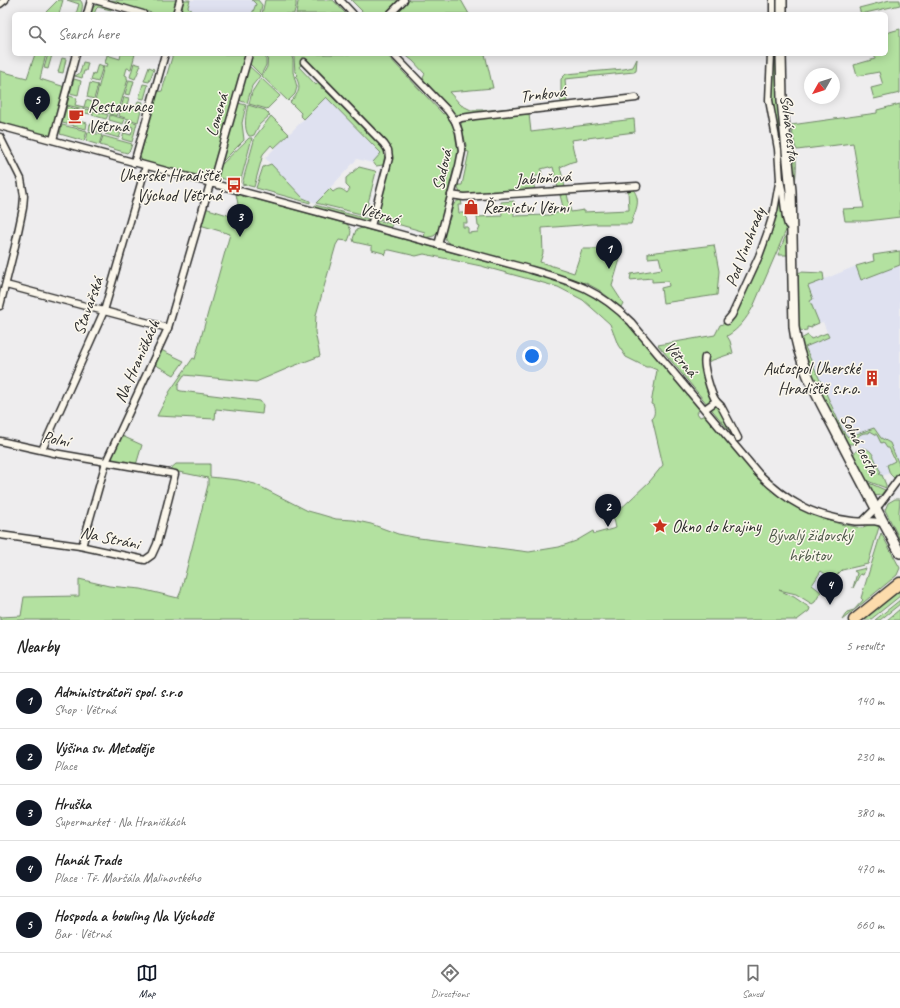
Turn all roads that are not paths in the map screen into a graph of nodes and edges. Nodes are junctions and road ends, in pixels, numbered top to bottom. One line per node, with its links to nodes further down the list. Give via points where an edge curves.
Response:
1 (5, 0): 9 (street)
2 (91, 0): 10 (street)
3 (96, 0): 11 (street)
4 (180, 0): 12 (street)
5 (340, 0): 13 (street)
6 (404, 0): 14 (street)
7 (773, 0): 15 (street)
8 (782, 0): 16 (street)
9 (0, 4)
10 (88, 12)
11 (136, 12)
12 (177, 12)
13 (351, 12)
14 (392, 12)
15 (773, 12)
16 (782, 12)
17 (75, 56): 29 (street)
18 (164, 56): 30 (street)
19 (248, 56): 33 (street, Lomená)
20 (395, 56): 25 (street, Sadová, via 448,111)
21 (771, 56): 32 (street, Solná cesta, via 769,95)
22 (781, 56): 37 (street, Solná cesta)
23 (304, 62): 36 (street, via 388,150)
24 (636, 98): 25 (street, Trnková, via 475,116)
25 (454, 121): 35 (street, Sadová, via 461,138 462,151)
26 (0, 126): 27 (street, Větrná)
27 (12, 130): 28 (street); 29 (street, Větrná)
28 (2, 139): 39 (street, via 21,179 24,196)
29 (53, 140): 30 (street, Větrná)
30 (134, 163): 31 (street, Větrná)
31 (146, 166): 33 (street, Větrná); 41 (street, Stavařská)
32 (780, 180): 37 (street, Solná cesta, via 787,222); 42 (street, Pod Vinohrady, via 774,211 759,256)
33 (211, 184): 36 (street, Větrná); 43 (street, Na Hraničkách)
34 (637, 186): 35 (street, Jabloňová)
35 (452, 196): 38 (street, Sadová)
36 (371, 226): 38 (street, Větrná)
37 (792, 227): 54 (street, Solná cesta, via 797,346 825,411)
38 (438, 245): 46 (street, Větrná, via 570,281 600,296 620,311)
39 (6, 285): 40 (street); 41 (street)
40 (0, 306)
41 (104, 311): 43 (street); 49 (street, Stavařská)
42 (727, 321)
43 (168, 328): 50 (street, Na Hraničkách)
44 (705, 357): 45 (street, Větrná)
45 (716, 401): 46 (street); 47 (street, Větrná)
46 (706, 409): 56 (street, Větrná, via 758,473 782,495 816,513)
47 (738, 438)
48 (0, 441): 49 (street, Polní)
49 (42, 450): 50 (street, Polní)
50 (106, 462): 51 (street, Polní); 59 (street, Na Hraničkách, via 84,543)
51 (175, 474): 59 (street, Na Stráni, via 157,544 149,557 139,560)
52 (900, 477): 53 (street)
53 (888, 493): 54 (street, via 877,498); 55 (street)
54 (868, 494): 55 (street, Solná cesta)
55 (876, 509): 56 (street); 57 (street, Solná cesta)
56 (863, 521): 57 (street, Větrná)
57 (885, 525): 60 (street, Solná cesta)
58 (0, 535): 59 (street, Na Stráni)
59 (80, 546)
60 (900, 553)
61 (900, 583): 62 (main road)
62 (854, 620)

